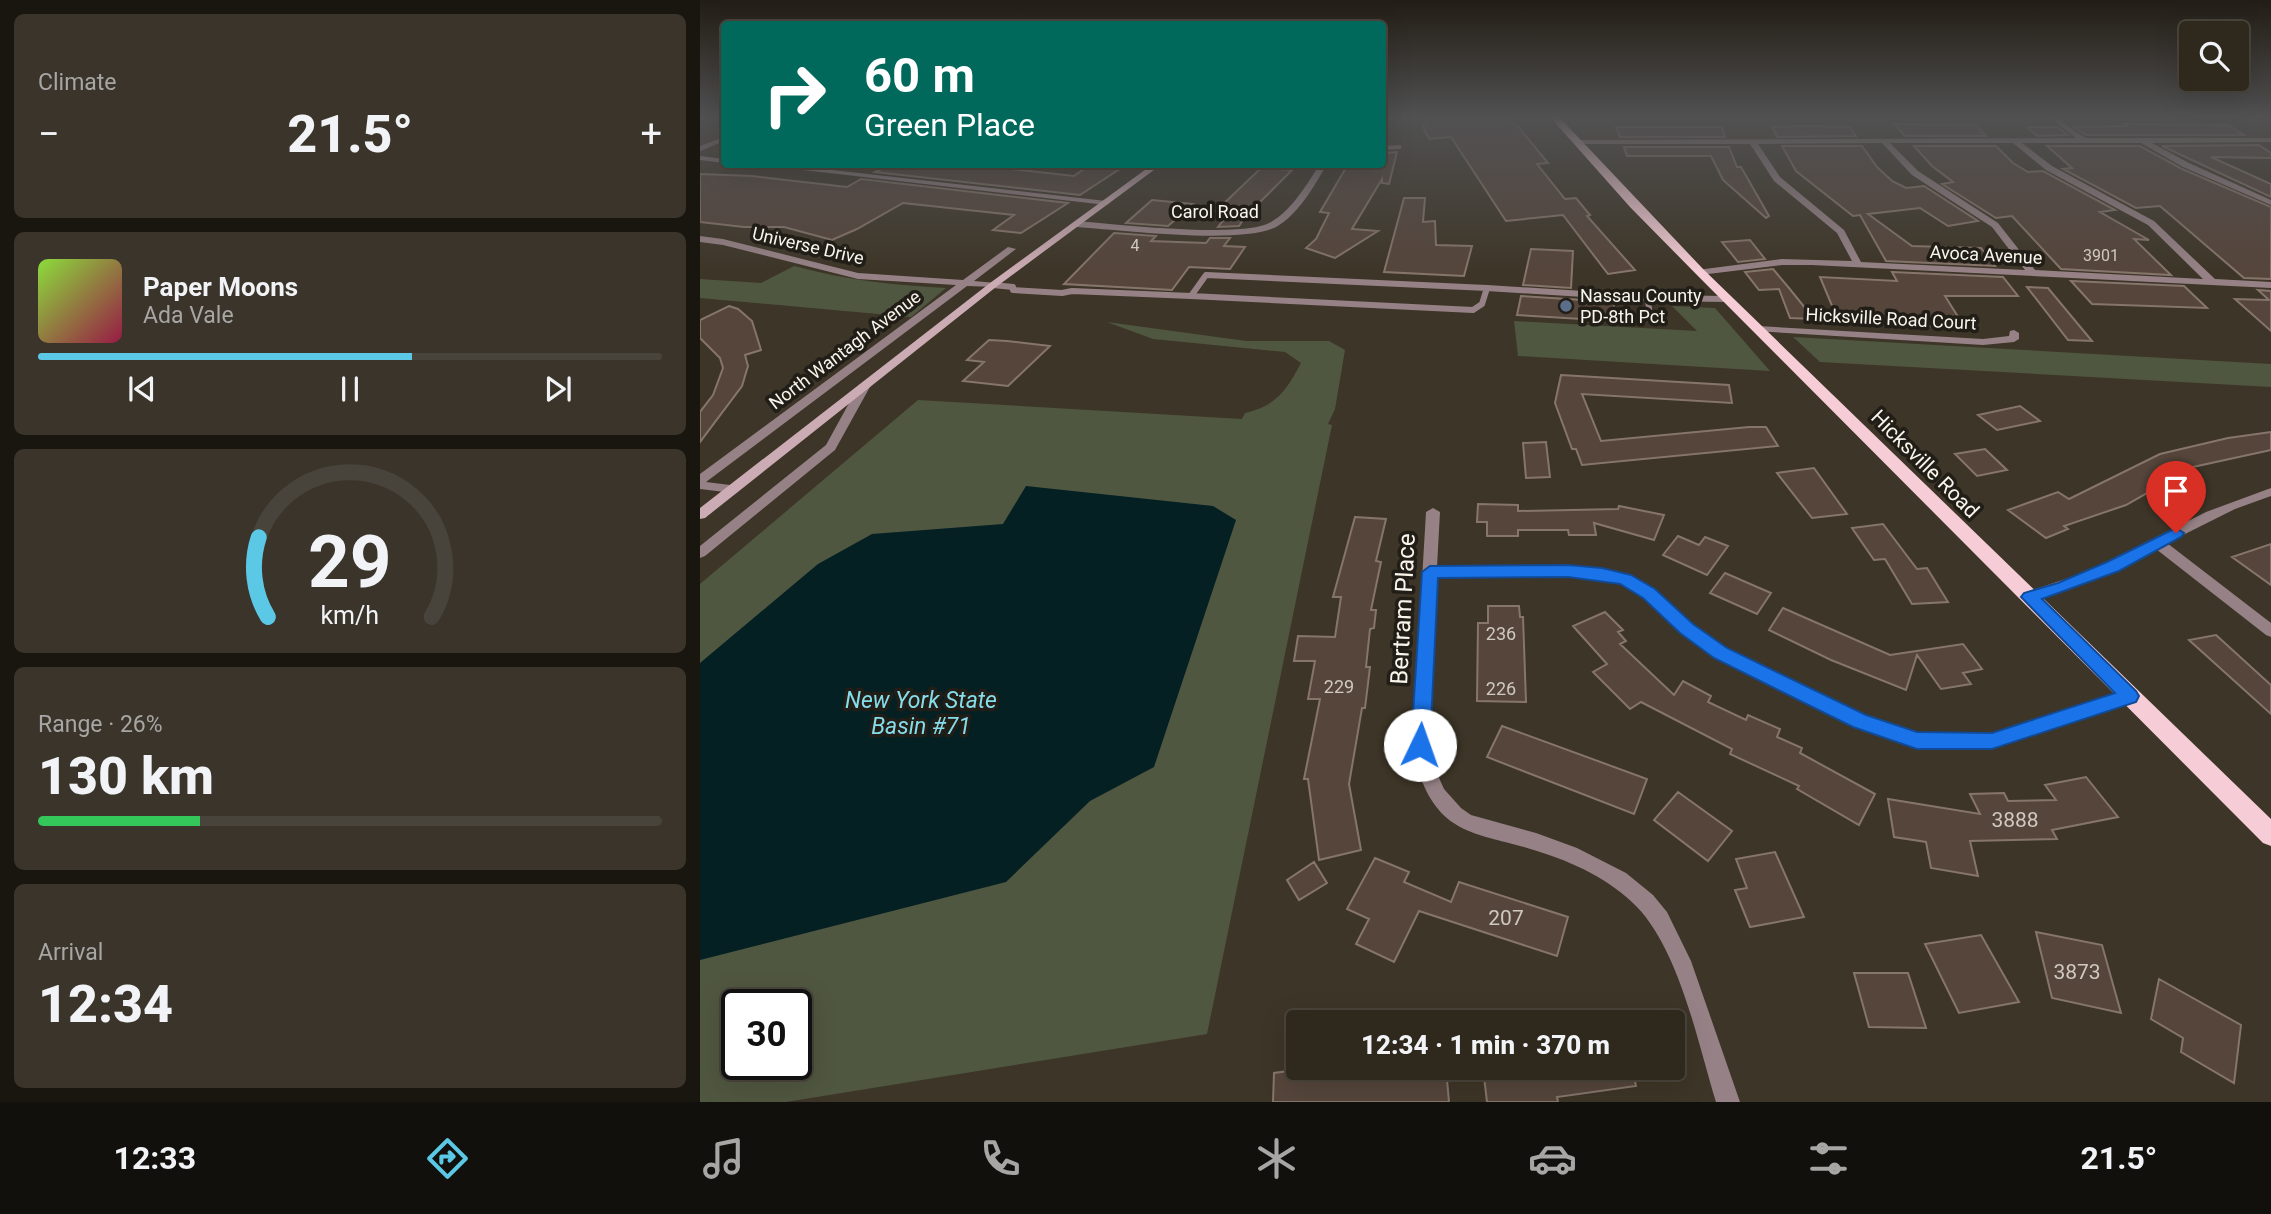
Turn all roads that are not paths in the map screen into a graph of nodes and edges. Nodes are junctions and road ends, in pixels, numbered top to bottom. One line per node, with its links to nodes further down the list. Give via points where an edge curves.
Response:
1 (803, 169): 9 (street)
2 (1152, 169): 9 (main road, North Wantagh Avenue)
3 (1321, 169): 11 (street, Carol Road, via 1275,224 1261,230)
4 (1602, 169): 15 (main road, Hicksville Road)
5 (1771, 169): 14 (street, via 1841,232)
6 (1912, 169): 16 (street, via 1995,225)
7 (2052, 169): 17 (street, via 2151,223)
8 (2196, 169): 10 (street)
9 (1106, 203): 11 (main road, North Wantagh Avenue)
10 (2271, 204)
11 (1077, 224): 19 (main road, North Wantagh Avenue)
12 (700, 239): 18 (street, Universe Drive, via 858,276)
13 (1011, 249): 18 (street, North Wantagh Avenue)
14 (1858, 264): 15 (street, Avoca Avenue, via 1782,262); 16 (street, Avoca Avenue)
15 (1700, 272): 24 (main road, Hicksville Road)
16 (2032, 273): 17 (street, Avoca Avenue)
17 (2212, 282): 20 (street, Avoca Avenue)
18 (964, 283): 19 (street, Universe Drive); 29 (street, North Wantagh Avenue)
19 (993, 285): 22 (lane, via 1025,291); 28 (main road, North Wantagh Avenue)
20 (2271, 285)
21 (1487, 288): 22 (lane, via 1206,275); 22 (lane, via 1482,304 1473,310); 23 (lane)
22 (1191, 296)
23 (1648, 298): 24 (lane); 25 (lane)
24 (1727, 299): 26 (main road, Hicksville Road)
25 (1650, 320)
26 (1758, 329): 27 (street, Hicksville Road Court, via 1983,342 2014,339); 37 (main road, Hicksville Road)
27 (2014, 333)
28 (865, 385): 30 (main road, North Wantagh Avenue); 35 (street, North Wantagh Avenue, via 831,447)
29 (700, 483): 30 (street)
30 (733, 489): 33 (main road, North Wantagh Avenue)
31 (2271, 492): 34 (street, via 2233,505)
32 (1433, 512): 36 (street, Bertram Place)
33 (700, 515)
34 (2157, 543): 37 (street, via 2113,566); 38 (street)
35 (700, 554)
36 (1430, 572): 39 (street, via 1568,571 1625,579 1720,653 1860,722 1917,740 1992,741); 41 (street, Bertram Place, via 1420,745 1427,776 1442,802 1464,821 1596,865 1647,902 1678,953)
37 (2029, 597): 39 (main road, Hicksville Road)
38 (2271, 631)
39 (2130, 696): 40 (main road, Hicksville Road)
40 (2271, 835)
41 (1728, 1102)

